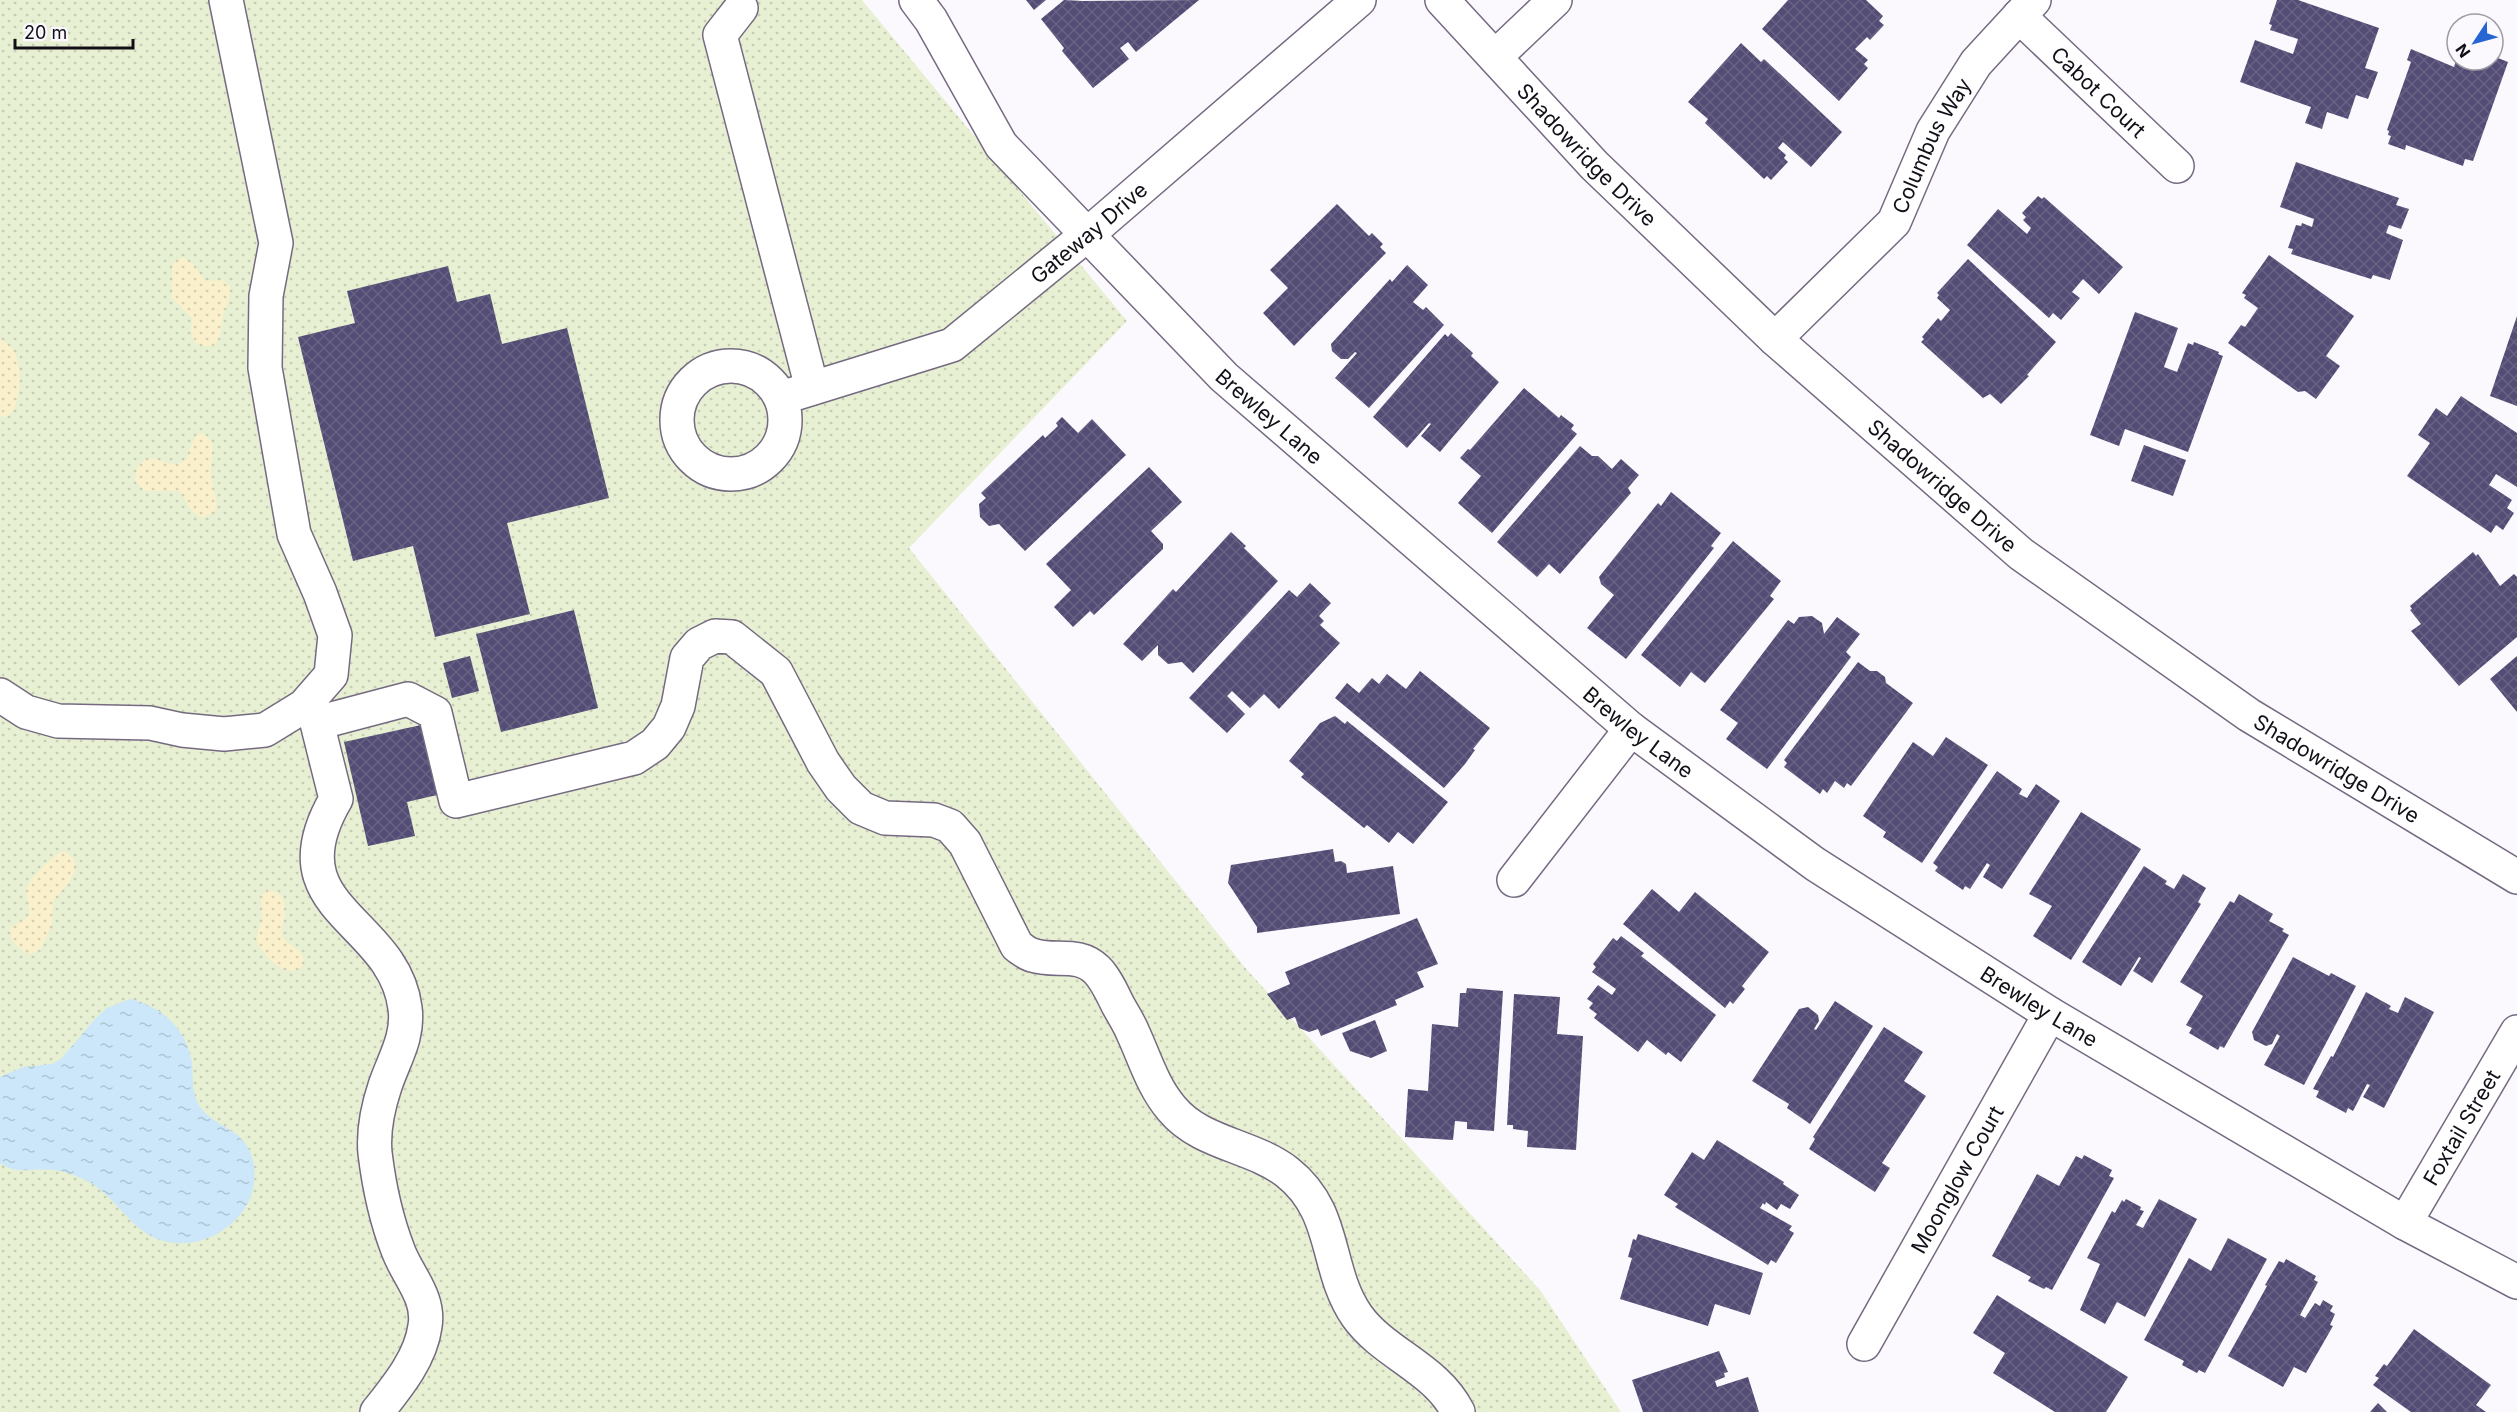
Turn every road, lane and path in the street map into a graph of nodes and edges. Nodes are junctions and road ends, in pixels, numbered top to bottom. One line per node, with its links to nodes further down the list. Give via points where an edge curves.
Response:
1 (226, 0): 14 (street, via 276,243 266,296 265,368 294,534 334,635 331,675 304,706 265,730 224,734 150,723 58,721 26,712)
2 (916, 0): 10 (street, Brewley Lane, via 1001,145)
3 (1359, 0): 10 (street, Gateway Drive)
4 (1442, 0): 8 (street, Shadowridge Drive)
5 (1555, 0): 8 (street)
6 (741, 8): 12 (street, via 720,35)
7 (2027, 8): 9 (street, Cabot Court); 11 (street, Columbus Way, via 1976,63 1933,131 1894,222)
8 (1495, 57): 11 (street, Shadowridge Drive, via 1594,165)
9 (2177, 166)
10 (1088, 234): 12 (street, Gateway Drive, via 952,345); 15 (street, Brewley Lane, via 1224,377)
11 (1775, 339): 16 (street, Shadowridge Drive, via 2021,554 2249,715)
12 (813, 388): 13 (street, Gateway Drive)
13 (781, 398)
14 (0, 695)
15 (1631, 729): 17 (street); 18 (street, Brewley Lane, via 1815,864)
16 (2517, 877)
17 (1514, 880)
18 (2050, 1014): 20 (street, Brewley Lane); 22 (street, Moonglow Court)
19 (2517, 1032): 20 (street, Foxtail Street)
20 (2405, 1223): 21 (street, Brewley Lane)
21 (2517, 1282)
22 (1864, 1344)
23 (377, 1412): 24 (street, via 420,1348 426,1323 423,1298 399,1253 390,1226 375,1150 376,1115 405,1034 405,1007 384,957 332,902 319,877 316,855 325,818 336,799 317,723 408,699 435,713 456,801 634,758 655,744 669,727 678,706 687,658 699,644 715,636 732,637 776,672 823,762 861,808 885,818 934,820 950,826 965,843 1017,946 1032,955 1083,960 1097,970 1173,1111 1203,1132 1264,1158 1302,1185 1320,1213 1342,1285 1358,1317 1434,1381)
24 (1458, 1412)

